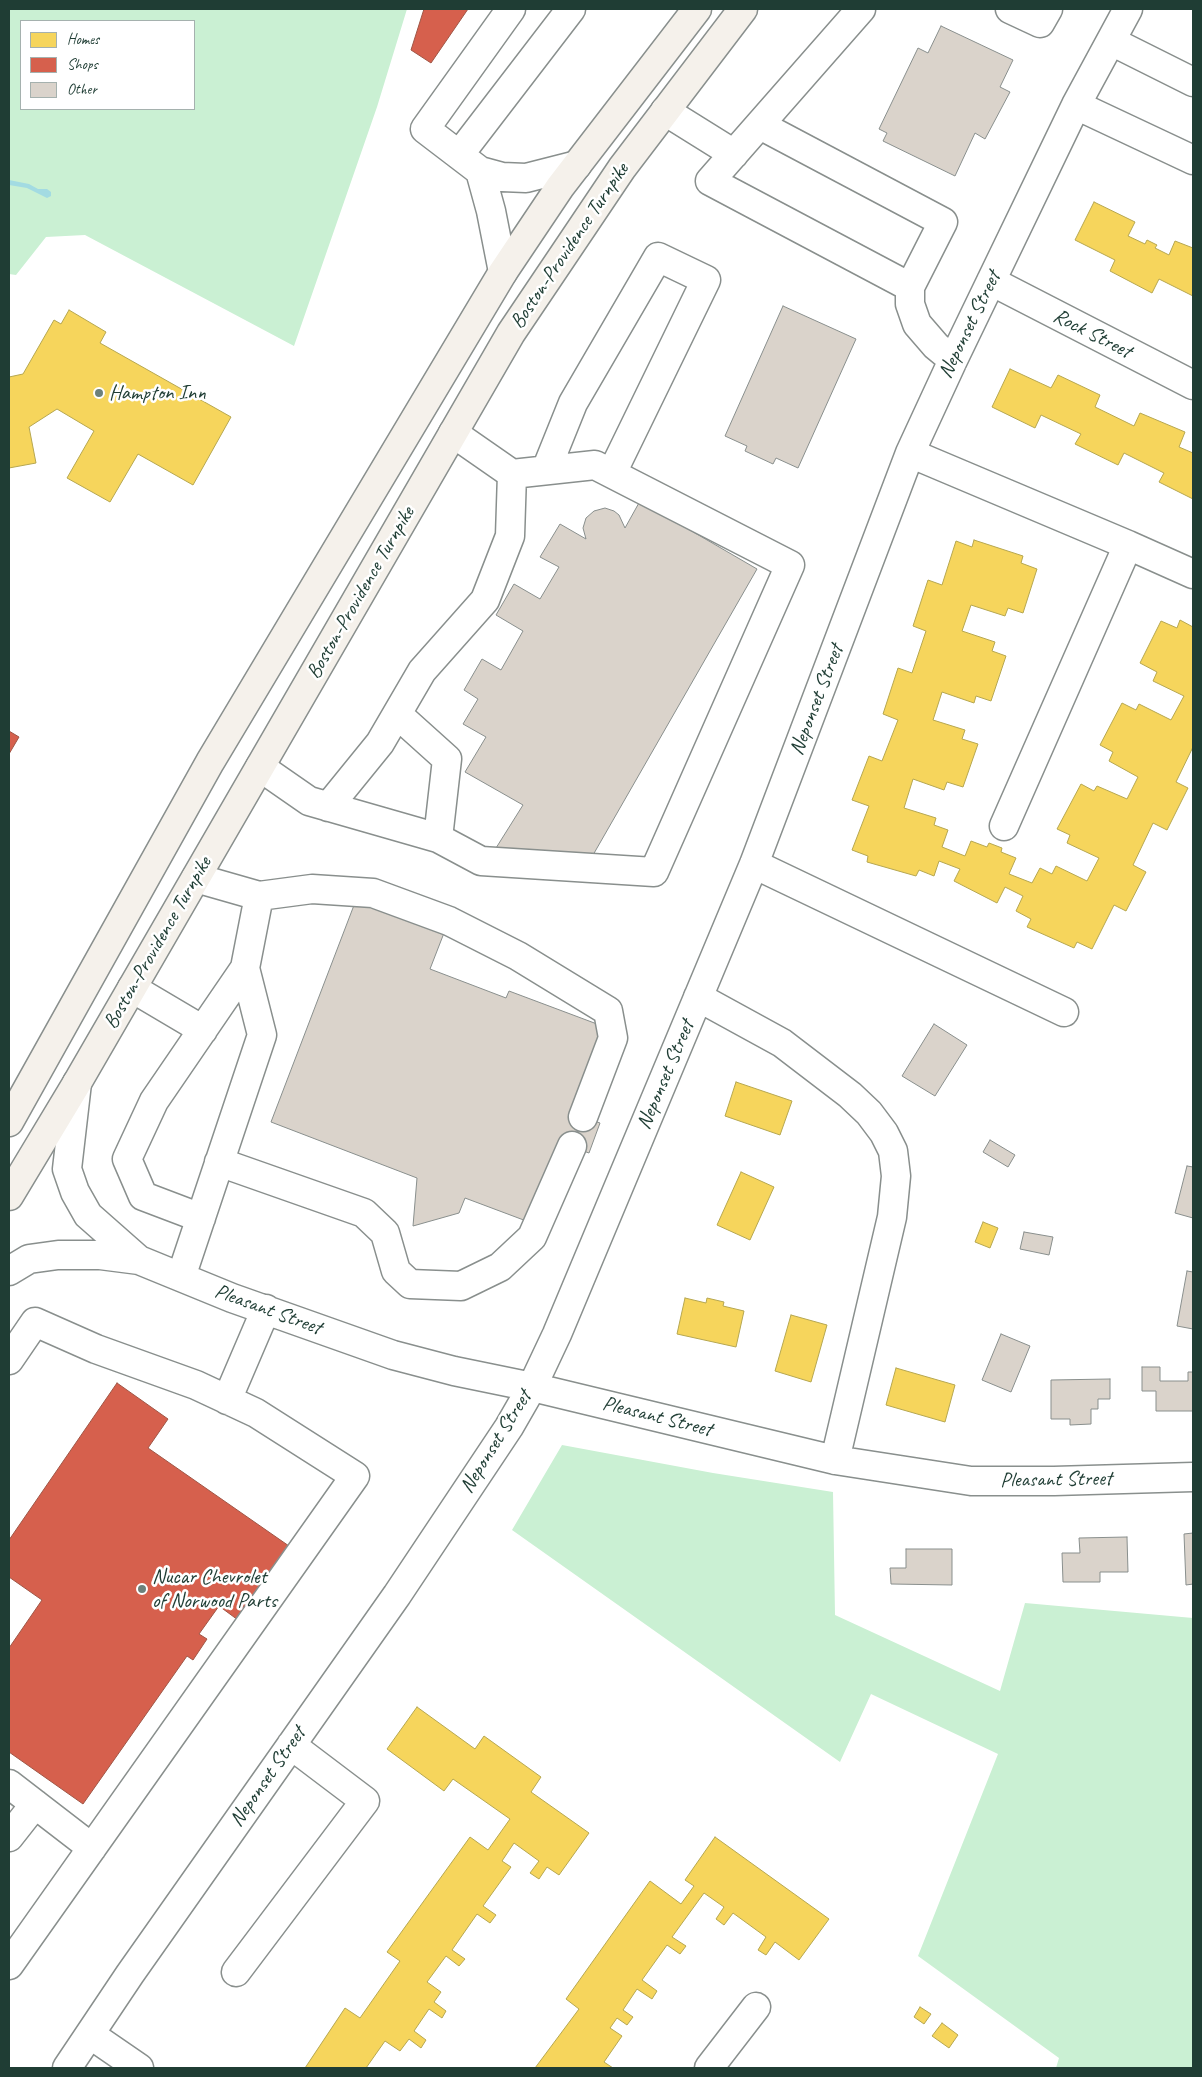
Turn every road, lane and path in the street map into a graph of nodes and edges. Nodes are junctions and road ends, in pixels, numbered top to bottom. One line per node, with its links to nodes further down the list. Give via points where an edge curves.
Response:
1 (511, 9): 16 (street, via 425,129)
2 (571, 9): 16 (street)
3 (697, 9): 17 (main road, Boston-Providence Turnpike)
4 (743, 9): 12 (main road, Boston-Providence Turnpike)
5 (861, 9): 13 (street)
6 (1010, 9): 7 (street, via 1040,24)
7 (1048, 9)
8 (1128, 9): 9 (street, Neponset Street)
9 (1112, 41): 10 (street); 11 (street, Neponset Street)
10 (1193, 82)
11 (1076, 105): 15 (street); 19 (street, Neponset Street)
12 (665, 111): 14 (street); 23 (main road, Boston-Providence Turnpike, via 622,168 511,333)
13 (760, 125): 14 (street); 20 (street, via 943,222)
14 (734, 154): 20 (street, via 710,181)
15 (1193, 160)
16 (470, 163): 17 (street, via 502,177 526,178); 18 (street, via 491,210)
17 (577, 165): 18 (main road, Boston-Providence Turnpike)
18 (503, 272): 45 (main road, Boston-Providence Turnpike, via 210,762)
19 (992, 282): 21 (street, Neponset Street); 22 (street, Rock Street)
20 (910, 287): 21 (street, via 910,304 917,324)
21 (953, 360): 24 (street, Neponset Street)
22 (1193, 385)
23 (453, 433): 27 (street); 31 (main road, Boston-Providence Turnpike)
24 (910, 453): 28 (street); 35 (street, Neponset Street)
25 (546, 470): 26 (street, via 595,465); 26 (street, via 573,403 658,257 706,280); 27 (street)
26 (612, 473): 34 (street, via 790,565 654,872 481,861)
27 (512, 474): 30 (street, via 510,536 486,600 422,671)
28 (1128, 545): 29 (street); 33 (street)
29 (1193, 574)
30 (397, 714): 32 (street, via 380,743); 34 (street, via 447,759)
31 (260, 767): 32 (street, via 309,801); 36 (main road, Boston-Providence Turnpike)
32 (328, 807): 34 (street)
33 (1004, 826)
34 (438, 838)
35 (754, 864): 40 (street, Neponset Street); 41 (street)
36 (196, 878): 37 (street); 39 (main road, Boston-Providence Turnpike)
37 (259, 896): 38 (street); 44 (street, via 312,889 373,893 449,921 484,938 608,1011 613,1038)
38 (245, 968): 42 (street); 47 (street, via 262,1035)
39 (132, 988): 42 (street); 43 (main road, Boston-Providence Turnpike)
40 (698, 996): 55 (street, Neponset Street, via 558,1334); 57 (street, via 782,1043 850,1095 869,1113 893,1151 896,1176 892,1217)
41 (1064, 1012)
42 (203, 1030): 49 (street, via 154,1101 127,1159 144,1196)
43 (77, 1083): 48 (main road, Boston-Providence Turnpike); 50 (street, Pleasant Street, via 67,1169 75,1192 88,1216)
44 (583, 1117)
45 (9, 1122)
46 (572, 1146): 47 (street, via 532,1237 500,1267 461,1286 410,1284 396,1272 385,1234 364,1213)
47 (218, 1162): 49 (street)
48 (9, 1196)
49 (201, 1218): 52 (street)
50 (139, 1260): 51 (street, Pleasant Street, via 100,1255 58,1255 30,1260); 52 (street, Pleasant Street)
51 (9, 1271)
52 (181, 1277): 53 (street, Pleasant Street)
53 (266, 1310): 55 (street, Pleasant Street, via 393,1355); 56 (street)
54 (9, 1360): 56 (street, via 35,1322)
55 (532, 1386): 57 (street, Pleasant Street); 59 (street, Neponset Street, via 509,1427 402,1587)
56 (228, 1400): 63 (street, via 256,1413 355,1476)
57 (835, 1460): 58 (street, Pleasant Street, via 971,1481)
58 (1193, 1477)
59 (291, 1745): 65 (street, via 365,1801); 67 (street, Neponset Street, via 130,1974)
60 (9, 1784): 61 (street)
61 (35, 1804): 62 (street); 63 (street)
62 (9, 1837)
63 (92, 1848): 64 (street)
64 (9, 1965)
65 (236, 1972)
66 (756, 2007): 70 (street)
67 (91, 2035): 68 (street, Neponset Street); 69 (street)
68 (67, 2068)
69 (139, 2068)
70 (710, 2068)

